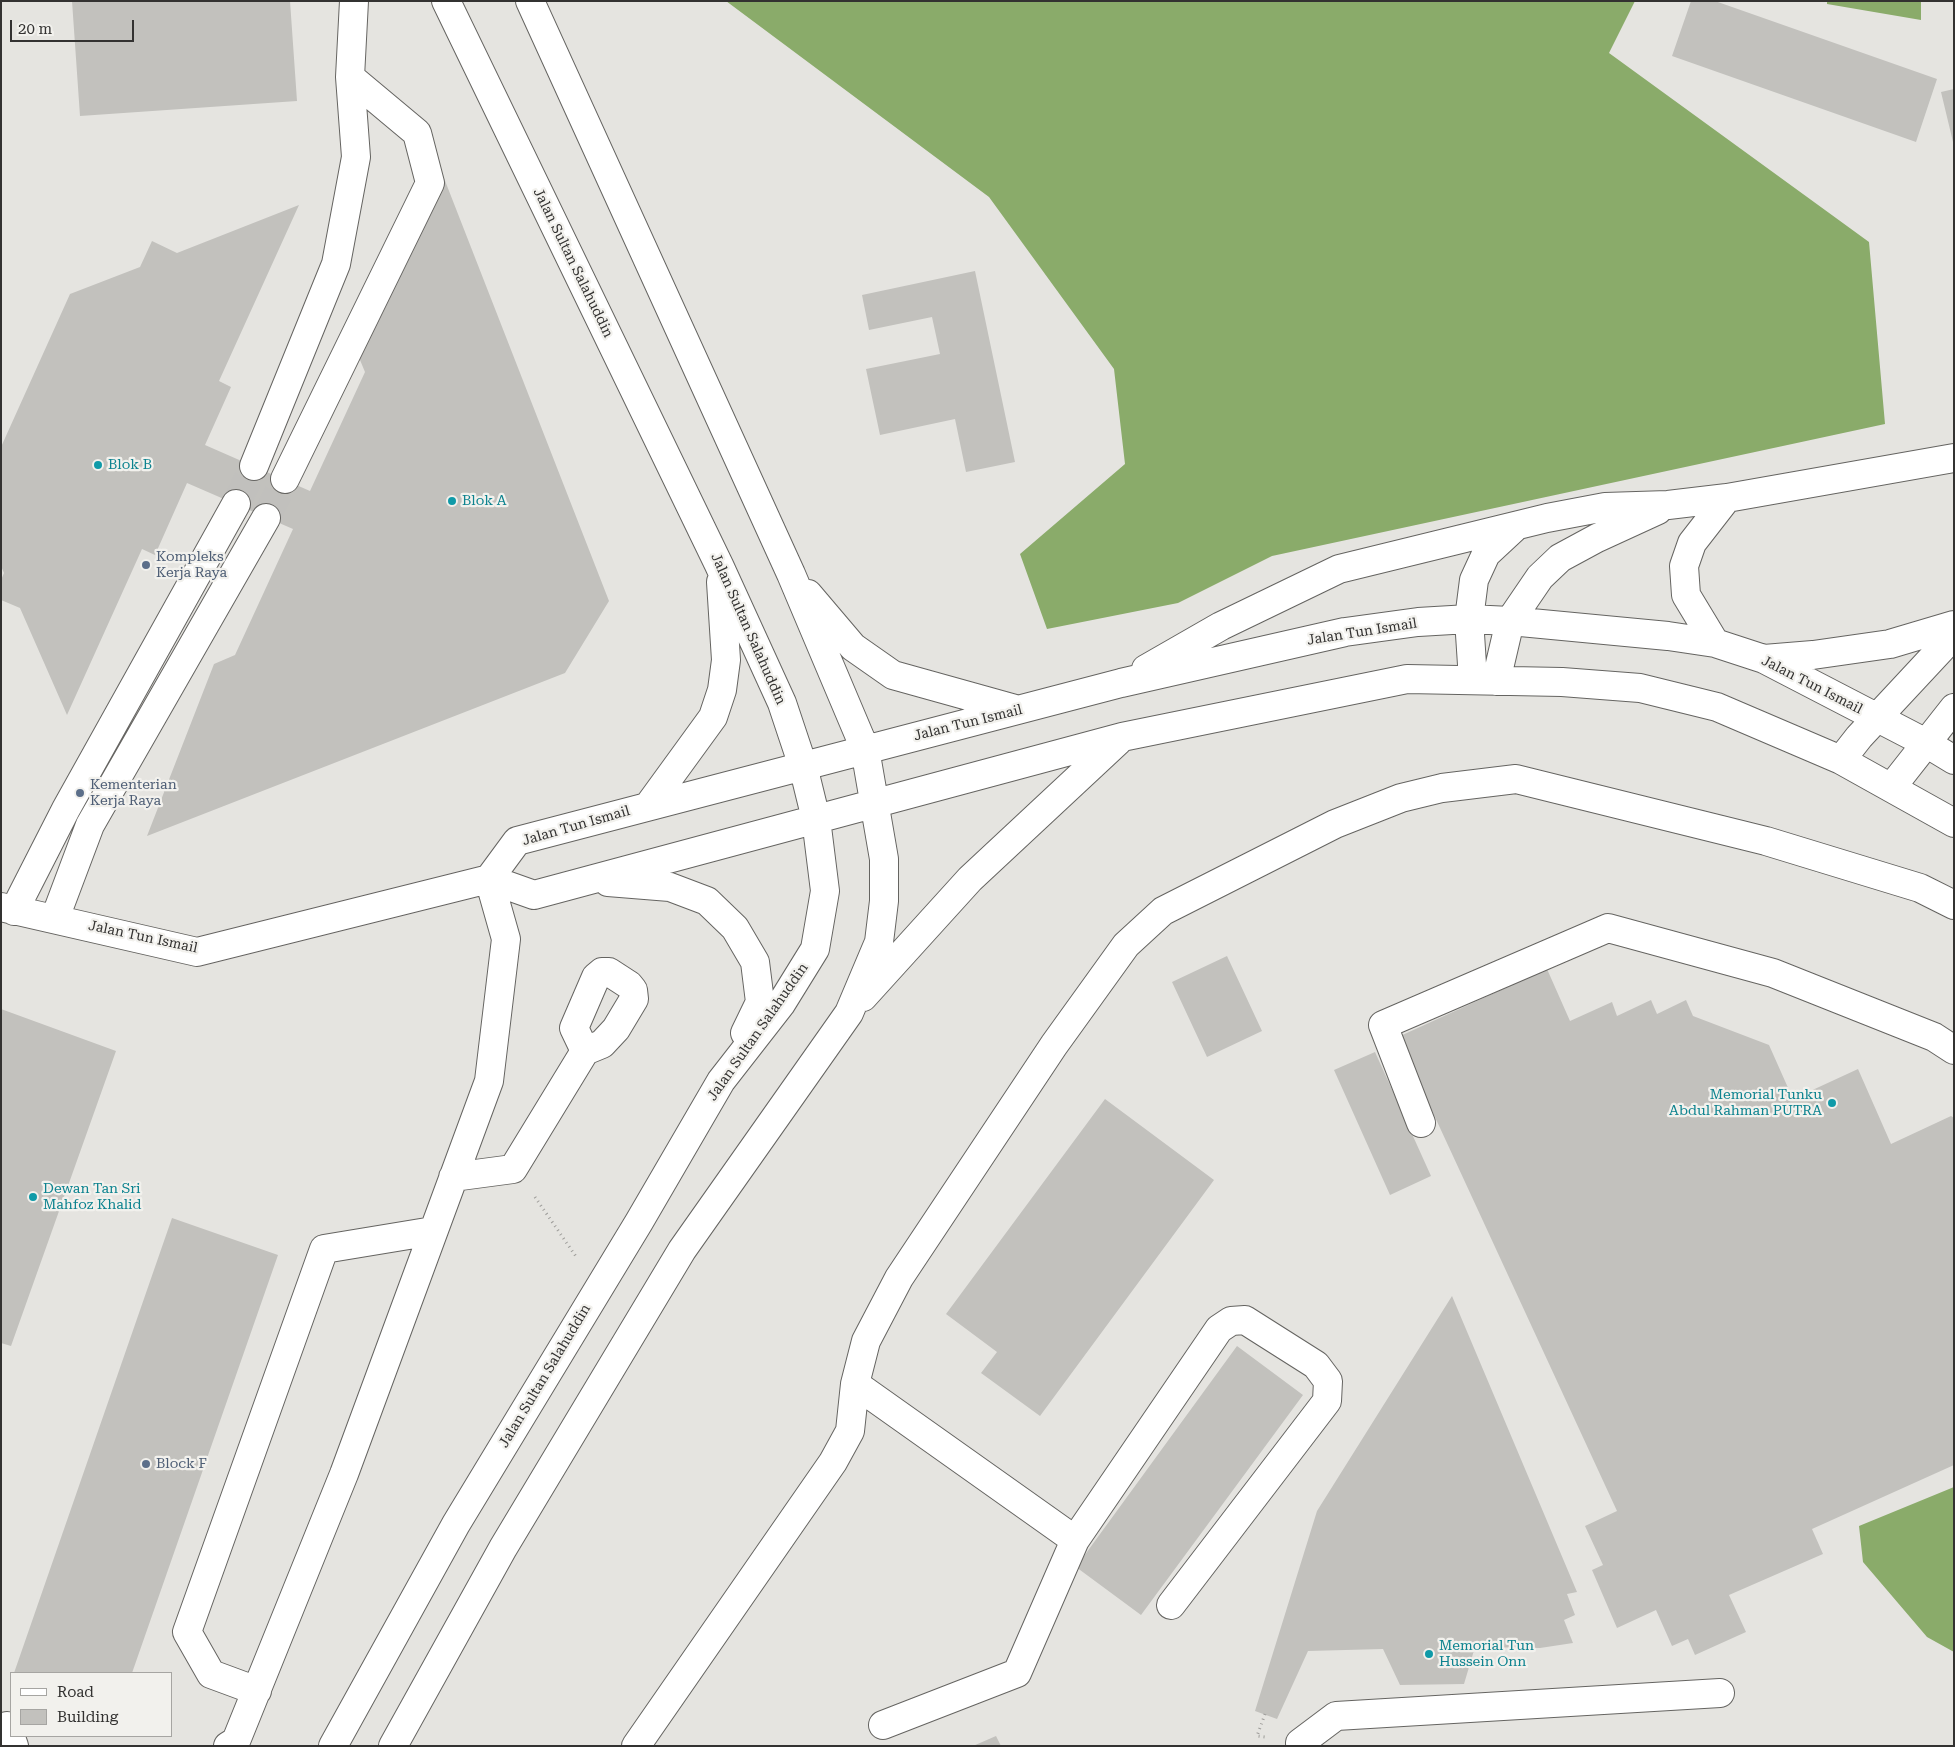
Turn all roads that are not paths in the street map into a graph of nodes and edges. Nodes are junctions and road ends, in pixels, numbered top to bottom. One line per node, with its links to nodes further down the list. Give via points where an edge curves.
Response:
1 (354, 1): 4 (street)
2 (446, 1): 13 (street, Jalan Sultan Salahuddin)
3 (530, 1): 14 (street)
4 (350, 77): 6 (street, via 356,157 336,264); 7 (street, via 417,133 430,183)
5 (1954, 458): 8 (street)
6 (254, 466)
7 (285, 479)
8 (1727, 498): 10 (street); 19 (street, via 1692,543 1684,566 1686,595)
9 (236, 504): 40 (street)
10 (1668, 506): 12 (street, via 1604,507); 16 (street, via 1560,558 1540,577)
11 (266, 518): 41 (street, via 90,826)
12 (1515, 526): 15 (street, via 1486,554 1474,580); 22 (street, via 1339,569 1221,626)
13 (720, 565): 31 (street, Jalan Sultan Salahuddin, via 782,703); 34 (street, via 726,660 722,690 712,717)
14 (791, 574): 24 (street, via 853,647 893,675); 28 (street)
15 (1469, 619): 16 (street, Jalan Tun Ismail); 21 (street); 22 (street, Jalan Tun Ismail, via 1345,632)
16 (1510, 621): 19 (street, Jalan Tun Ismail); 21 (street)
17 (1954, 625): 20 (street, via 1890,644)
18 (1954, 635): 25 (street)
19 (1715, 643): 20 (street, Jalan Tun Ismail)
20 (1764, 659): 25 (street, Jalan Tun Ismail)
21 (1485, 680): 26 (street, via 1408,680); 29 (street, via 1640,688 1717,707)
22 (1121, 683): 24 (street, Jalan Tun Ismail)
23 (1954, 708): 27 (street)
24 (1018, 710): 28 (street, Jalan Tun Ismail)
25 (1877, 718): 27 (street, Jalan Tun Ismail); 29 (street)
26 (1122, 737): 33 (street); 42 (street, via 970,879)
27 (1926, 743): 30 (street, Jalan Tun Ismail); 32 (street)
28 (865, 749): 31 (street, Jalan Tun Ismail); 33 (street)
29 (1841, 760): 32 (street)
30 (1954, 760)
31 (803, 766): 34 (street, Jalan Tun Ismail); 35 (street, Jalan Sultan Salahuddin)
32 (1892, 788): 36 (street)
33 (875, 803): 35 (street); 42 (street, via 884,859 884,902 879,942)
34 (649, 805): 37 (street, Jalan Tun Ismail, via 517,841)
35 (816, 819): 38 (street); 45 (street, Jalan Sultan Salahuddin, via 825,891 815,949 781,1004)
36 (1954, 824)
37 (489, 879): 38 (street, via 534,895); 41 (street, Jalan Tun Ismail, via 198,952); 47 (street, via 506,939 488,1081)
38 (588, 880): 45 (street, via 670,887 707,901 736,928 755,962 760,1002)
39 (1954, 905): 49 (street, via 1920,888 1766,841 1516,779 1434,790 1401,798 1335,824 1163,911 1126,945 1054,1045 898,1278 866,1341)
40 (8, 909): 41 (street, Jalan Tun Ismail)
41 (55, 918)
42 (849, 1013): 57 (street, via 682,1250 503,1548)
43 (1954, 1050): 46 (street, via 1934,1037 1773,974 1608,928 1383,1024)
44 (585, 1051): 47 (street, via 513,1169)
45 (720, 1081): 56 (street, Jalan Sultan Salahuddin, via 456,1524)
46 (1421, 1123)
47 (453, 1177): 48 (street)
48 (433, 1231): 52 (street, via 344,1474); 52 (street, via 324,1249 187,1632 210,1674)
49 (855, 1384): 50 (street); 58 (street, via 850,1431 833,1462)
50 (1075, 1540): 51 (street, via 1220,1329 1231,1321 1246,1320 1316,1365 1328,1381 1327,1401); 54 (street, via 1017,1673)
51 (1171, 1605)
52 (257, 1691): 55 (street)
53 (1720, 1693): 59 (street, via 1336,1716 1300,1743)
54 (883, 1725)
55 (233, 1744)
56 (333, 1746)
57 (393, 1746)
58 (636, 1746)
59 (1302, 1746)

